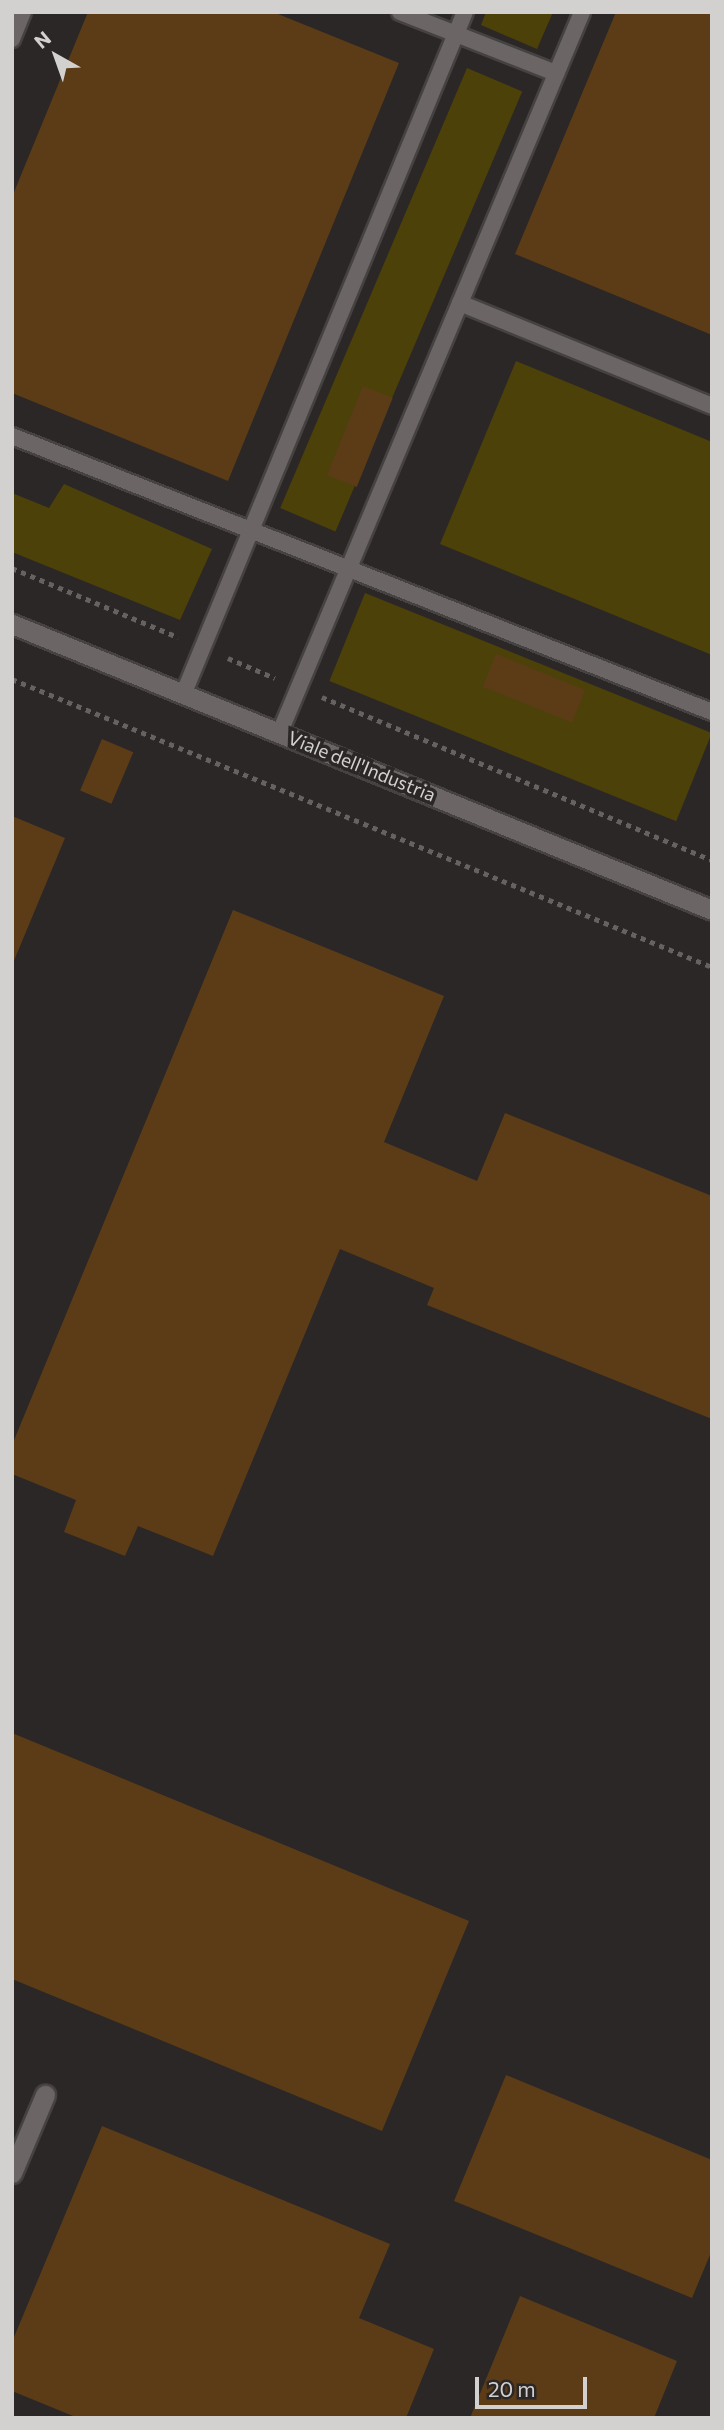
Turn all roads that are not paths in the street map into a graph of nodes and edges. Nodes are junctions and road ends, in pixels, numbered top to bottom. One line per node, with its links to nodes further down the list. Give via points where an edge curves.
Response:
1 (23, 12): 6 (lane)
2 (400, 12): 5 (lane)
3 (466, 12): 5 (lane)
4 (582, 12): 7 (lane)
5 (456, 34): 7 (lane); 11 (lane)
6 (12, 39)
7 (556, 73): 8 (lane)
8 (460, 303): 9 (lane); 12 (lane)
9 (712, 406)
10 (12, 436): 11 (lane)
11 (250, 530): 12 (lane); 14 (lane)
12 (349, 569): 15 (lane); 16 (lane)
13 (12, 624): 14 (street, Viale dell'Industria)
14 (183, 695): 16 (street, Viale dell'Industria)
15 (712, 712)
16 (280, 733): 17 (street, Viale dell'Industria)
17 (712, 910)
18 (45, 2095): 19 (street)
19 (12, 2173)

